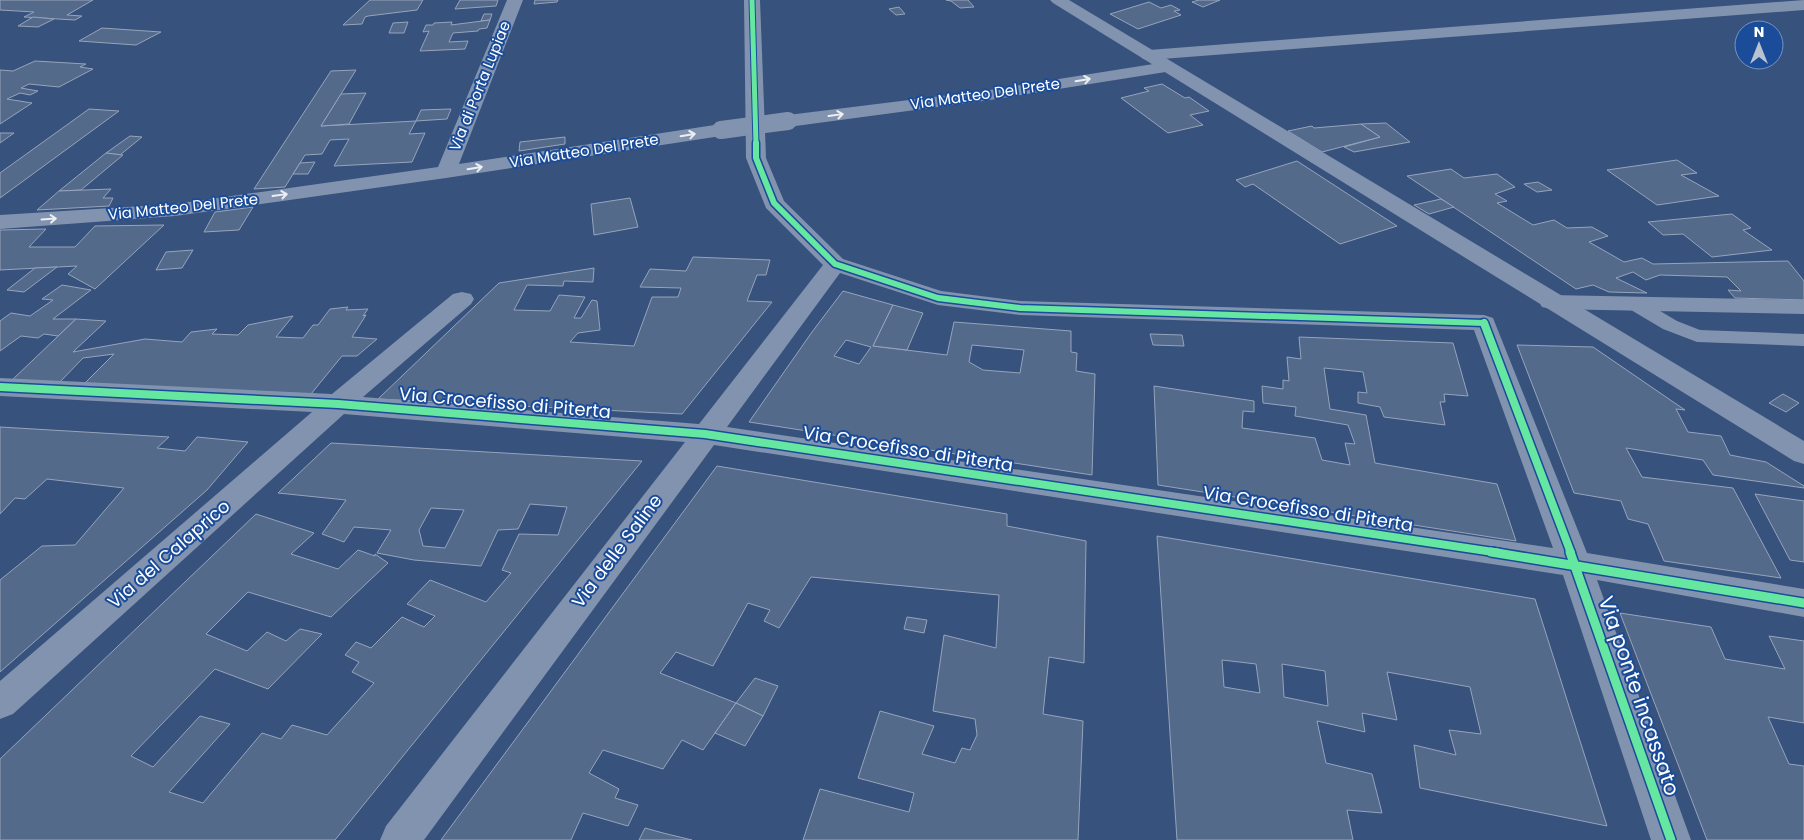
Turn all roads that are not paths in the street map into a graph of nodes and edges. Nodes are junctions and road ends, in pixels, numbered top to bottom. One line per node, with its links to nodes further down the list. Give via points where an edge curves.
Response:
1 (515, 0): 6 (street, Via di Porta Lupiae)
2 (752, 0): 8 (street, via 756,158 774,202)
3 (1058, 0): 5 (street)
4 (1804, 5): 5 (street, Via Matteo Del Prete)
5 (1158, 61): 6 (street, Via Matteo Del Prete, one-way to 5, bridge, via 721,130 990,95); 10 (street)
6 (446, 172): 7 (street, Via Matteo Del Prete, one-way to 6, via 175,210)
7 (0, 222)
8 (835, 264): 16 (street, Via delle Saline); 18 (street, Via ponte incassato, via 938,298 1020,308 1484,323)
9 (462, 299): 15 (street, Via del Calaprico)
10 (1551, 302): 11 (street); 17 (street)
11 (1633, 303): 12 (street); 13 (lane, via 1670,326 1697,336)
12 (1804, 307)
13 (1804, 340)
14 (0, 387): 15 (street, Via Crocefisso di Piterta)
15 (338, 404): 16 (street, Via Crocefisso di Piterta); 20 (street, Via del Calaprico)
16 (705, 434): 18 (street, Via Crocefisso di Piterta); 21 (street, Via delle Saline)
17 (1804, 454)
18 (1575, 564): 19 (street, Via Crocefisso di Piterta); 22 (street, Via ponte incassato)
19 (1804, 603)
20 (0, 703)
21 (400, 840)
22 (1671, 840)

